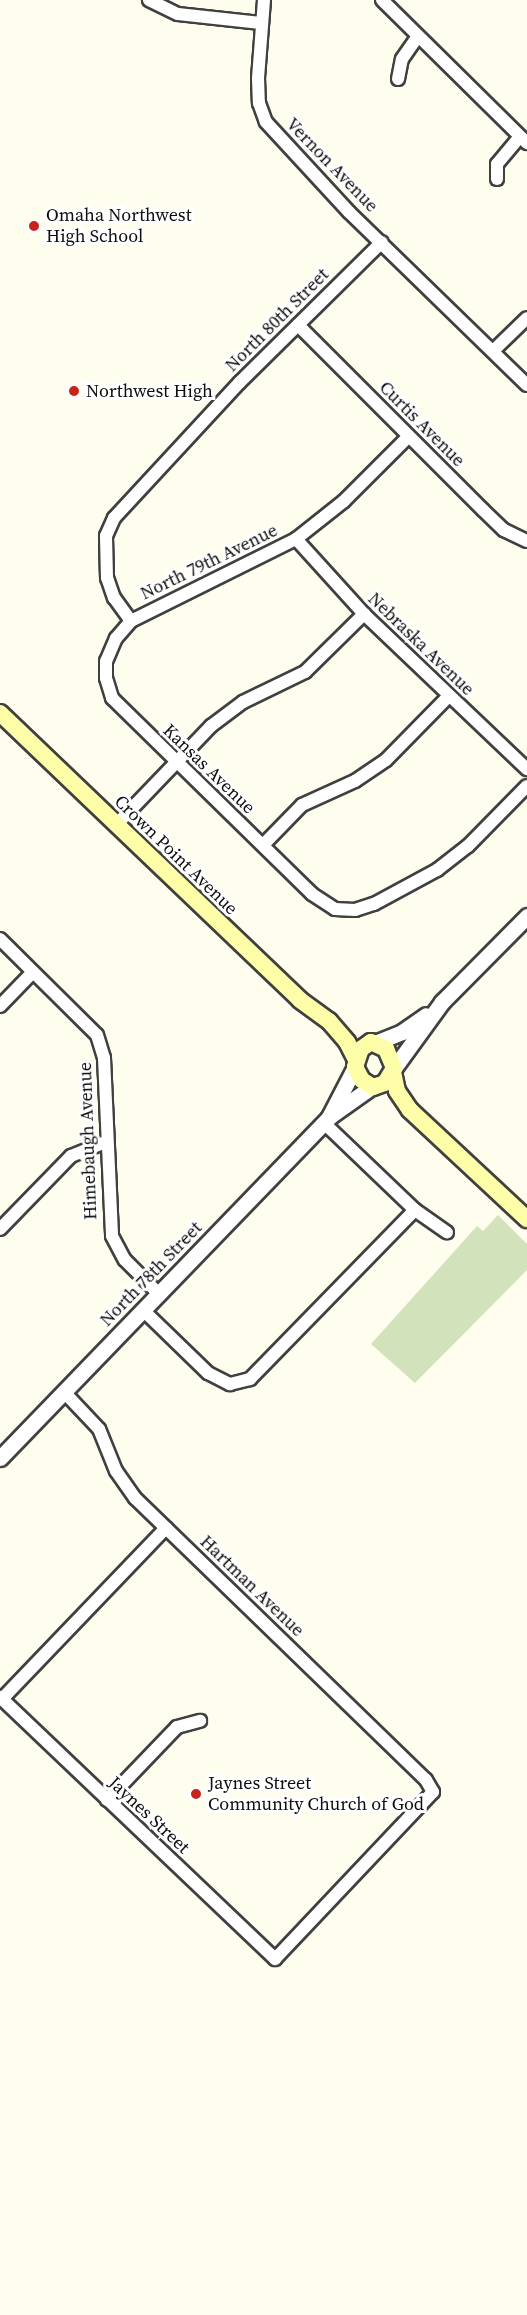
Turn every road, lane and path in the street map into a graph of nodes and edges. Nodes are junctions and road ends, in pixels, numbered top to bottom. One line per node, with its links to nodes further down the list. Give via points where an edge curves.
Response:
1 (148, 0): 4 (street, via 178,14)
2 (264, 0): 4 (street, Vernon Avenue)
3 (382, 0): 5 (street)
4 (261, 22): 9 (street, Vernon Avenue, via 259,103 266,122)
5 (418, 36): 6 (street, via 398,69); 7 (street)
6 (398, 79)
7 (524, 140): 8 (street, via 497,164)
8 (497, 179)
9 (382, 242): 11 (street, North 80th Street); 12 (street, Vernon Avenue)
10 (527, 318): 12 (street)
11 (298, 325): 14 (street, Curtis Avenue); 18 (street, North 80th Street, via 114,518 106,536 107,578)
12 (493, 351): 13 (street, Vernon Avenue)
13 (527, 386)
14 (408, 437): 15 (street, North 79th Avenue, via 345,501); 16 (street, Curtis Avenue, via 504,530)
15 (296, 539): 17 (street, Nebraska Avenue); 18 (street, North 79th Avenue)
16 (527, 541)
17 (364, 614): 19 (street, Nebraska Avenue); 21 (street, via 313,666 231,710)
18 (131, 621): 21 (street, Kansas Avenue, via 116,638 106,661 112,698)
19 (449, 696): 22 (street, Nebraska Avenue); 25 (street, via 386,760 355,781 302,805)
20 (0, 713): 24 (main road, Crown Point Avenue)
21 (176, 763): 24 (street); 25 (street, Kansas Avenue)
22 (527, 769)
23 (527, 786): 25 (street, Kansas Avenue, via 468,846 436,870 374,904 345,910 329,905)
24 (117, 824): 31 (main road, Crown Point Avenue, via 300,1000)
25 (263, 844)
26 (527, 916): 29 (street)
27 (0, 939): 28 (street, Himebaugh Avenue)
28 (33, 972): 30 (street); 38 (street, Himebaugh Avenue, via 86,1020 101,1045)
29 (442, 1002): 32 (street, via 402,1032); 34 (street)
30 (0, 1006)
31 (329, 1021): 32 (main road, Crown Point Avenue); 33 (main road, Crown Point Avenue, via 347,1042)
32 (373, 1042): 33 (main road); 34 (main road, via 388,1052)
33 (356, 1063): 35 (main road, via 362,1080); 37 (street)
34 (393, 1070): 35 (main road, via 386,1083); 36 (main road, via 397,1090)
35 (372, 1087): 36 (main road, via 394,1105); 37 (street)
36 (410, 1110): 40 (main road)
37 (327, 1120): 39 (street); 43 (street, North 78th Street)
38 (106, 1142): 41 (street, via 71,1156); 43 (street, Himebaugh Avenue, via 112,1236 125,1260)
39 (415, 1210): 42 (street); 44 (street, via 250,1379 230,1384 208,1374)
40 (527, 1219)
41 (0, 1229)
42 (447, 1232)
43 (159, 1294): 44 (street, North 78th Street)
44 (144, 1310): 45 (street, North 78th Street)
45 (64, 1392): 46 (street, North 78th Street); 47 (street, Hartman Avenue, via 99,1429 122,1482)
46 (0, 1458)
47 (166, 1528): 48 (street); 51 (street, Hartman Avenue, via 426,1780 433,1792)
48 (1, 1698): 50 (street, Jaynes Street)
49 (200, 1721): 50 (street, via 177,1727)
50 (107, 1800): 51 (street, Jaynes Street)
51 (275, 1959)

